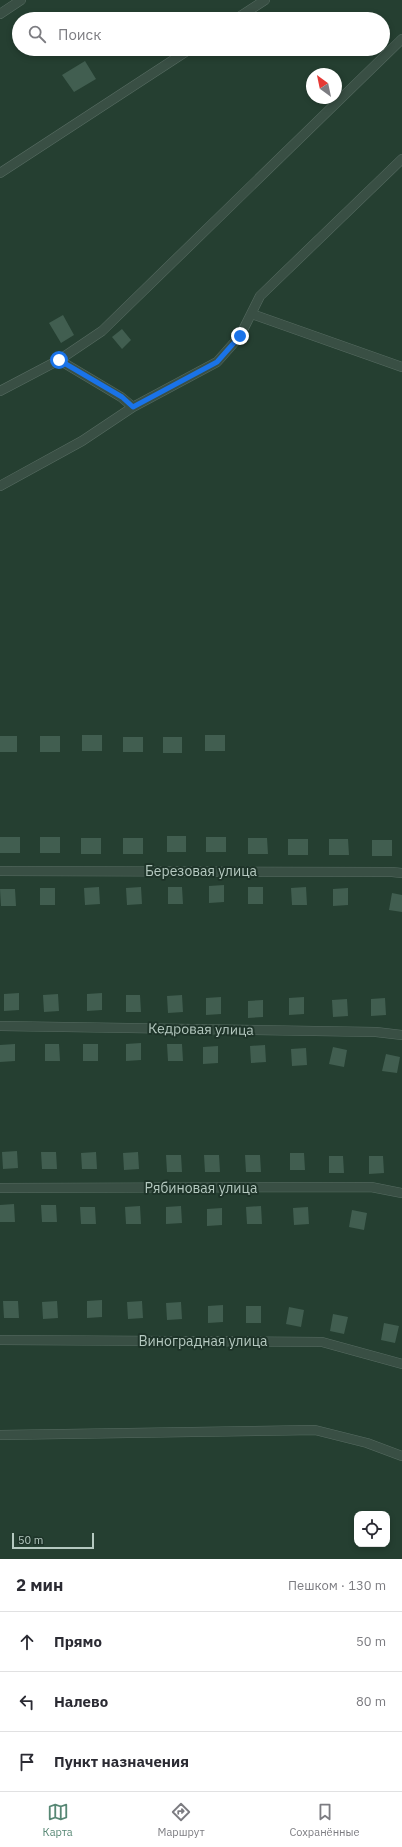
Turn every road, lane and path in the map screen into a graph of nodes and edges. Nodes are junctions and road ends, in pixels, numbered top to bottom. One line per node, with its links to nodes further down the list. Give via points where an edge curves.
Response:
1 (21, 0): 4 (street)
2 (265, 0): 3 (street)
3 (247, 12)
4 (0, 14)
5 (402, 39): 6 (street)
6 (390, 51)
7 (179, 56): 10 (street)
8 (385, 56): 12 (street, via 102,331)
9 (402, 159): 11 (street, via 260,296)
10 (0, 173)
11 (252, 314): 13 (street); 15 (street, via 240,336 217,362)
12 (59, 360): 14 (street); 15 (street, via 122,397)
13 (402, 367)
14 (0, 391)
15 (133, 407): 16 (street, via 82,441)
16 (0, 486)
17 (0, 871): 18 (street, Березовая улица)
18 (402, 873)
19 (0, 1026): 20 (street, Кедровая улица, via 368,1032)
20 (402, 1035)
21 (0, 1188): 22 (street, Рябиновая улица, via 371,1187)
22 (402, 1193)
23 (0, 1340): 24 (street, Виноградная улица, via 322,1342)
24 (402, 1364)
25 (0, 1435): 26 (street, via 315,1430 367,1443)
26 (402, 1456)

